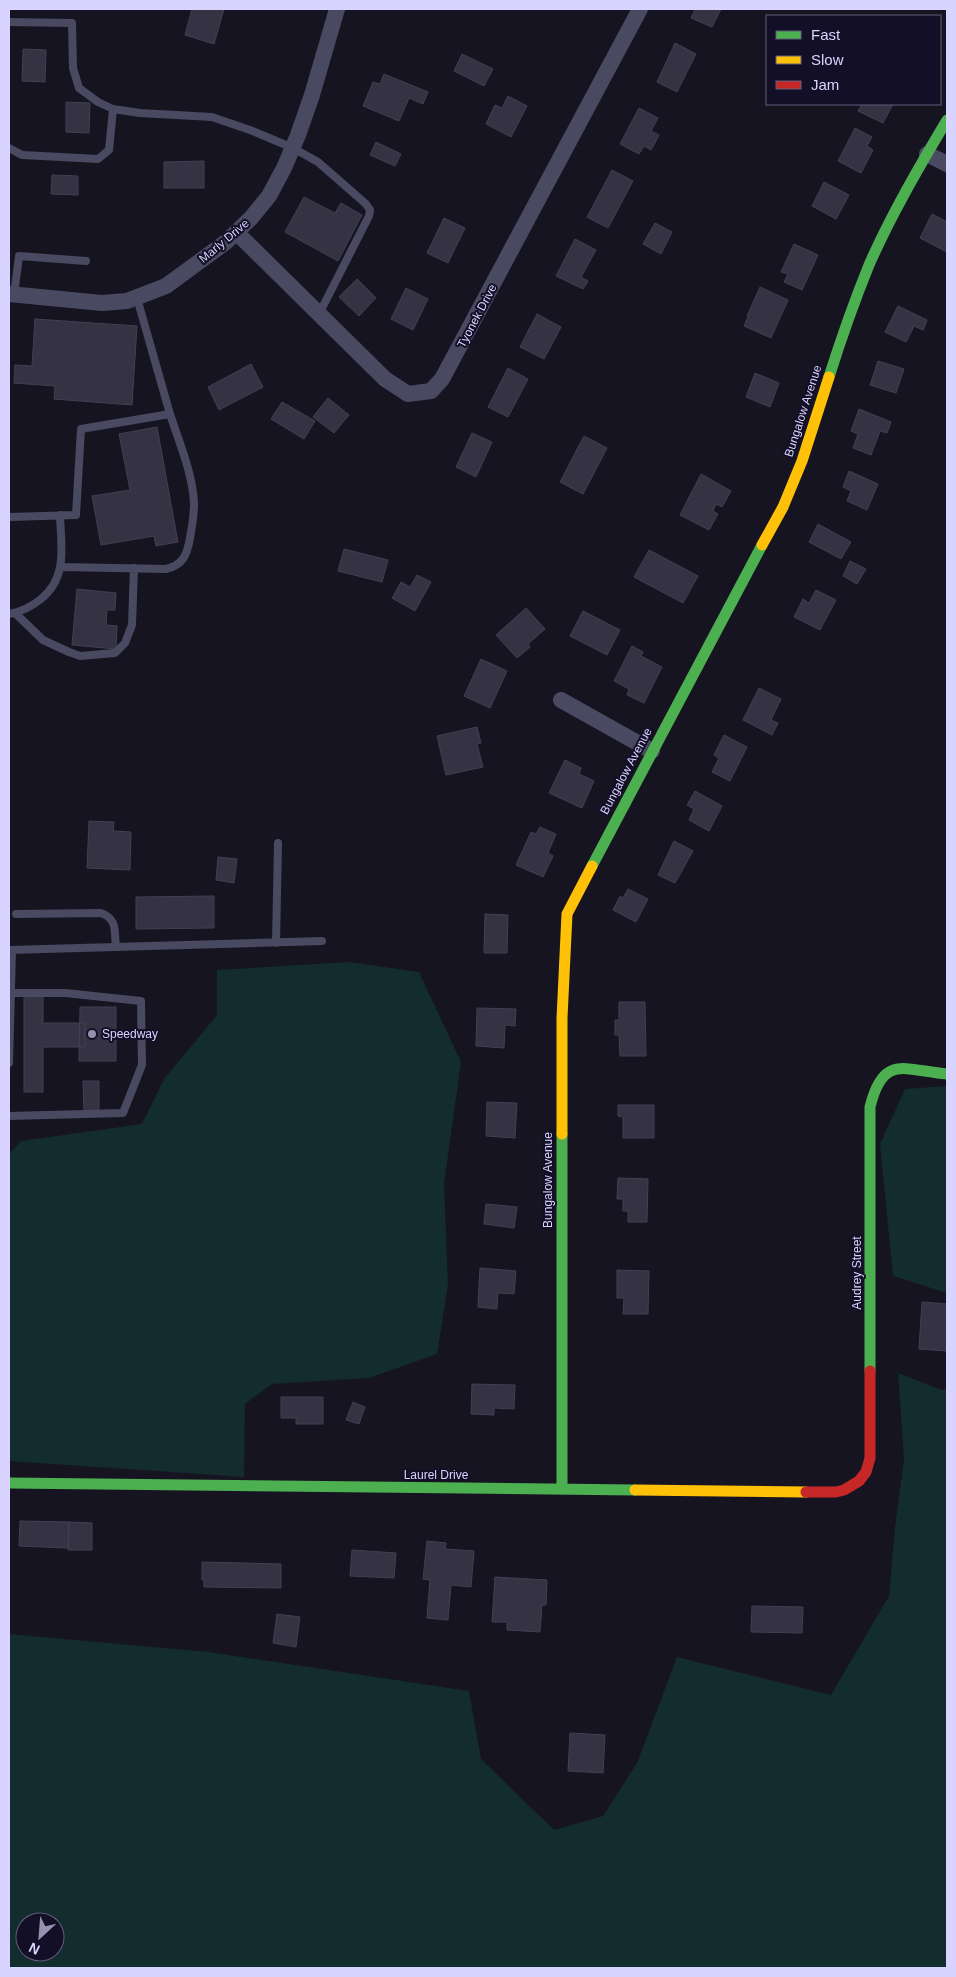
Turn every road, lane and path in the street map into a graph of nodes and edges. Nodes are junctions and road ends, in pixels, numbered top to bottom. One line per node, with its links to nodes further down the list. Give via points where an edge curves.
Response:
1 (337, 9): 7 (street, Marly Drive)
2 (640, 9): 14 (street, Tyonek Drive, via 442,380 431,390 408,394 385,379)
3 (9, 22): 4 (lane, via 72,23 73,68 79,88)
4 (113, 108): 6 (lane, via 109,150 98,159 22,155); 7 (lane, via 140,113 212,117)
5 (947, 120): 8 (street, Bungalow Avenue)
6 (9, 148)
7 (293, 148): 10 (street, Marly Drive, via 269,196); 14 (lane, via 318,162 370,210)
8 (927, 154): 9 (street); 22 (street, Bungalow Avenue, via 870,264 783,507)
9 (947, 164)
10 (237, 233): 13 (street, Marly Drive, via 166,286); 14 (street, Tyonek Drive)
11 (86, 261): 12 (lane, via 19,256)
12 (11, 294): 13 (street, Marly Drive, via 102,303)
13 (137, 298): 15 (lane)
14 (319, 314)
15 (170, 414): 16 (lane, via 81,429 76,515); 19 (lane, via 194,503 188,551 182,562 166,569)
16 (60, 515): 17 (lane); 18 (lane)
17 (9, 517)
18 (61, 567): 19 (lane); 20 (lane, via 51,590 34,605)
19 (134, 568): 20 (lane, via 132,625 126,644 115,653 80,656 69,652 44,640)
20 (12, 613)
21 (561, 700): 22 (street)
22 (652, 751): 35 (street, Bungalow Avenue, via 567,914 562,1018)
23 (278, 843): 26 (lane)
24 (16, 914): 27 (lane, via 101,913 113,921)
25 (322, 941): 26 (lane)
26 (276, 943): 27 (lane)
27 (116, 947): 28 (lane)
28 (10, 950): 29 (lane)
29 (10, 993): 30 (lane); 32 (lane, via 65,993 141,1001 142,1065 123,1113)
30 (9, 1063)
31 (947, 1074): 33 (street, Audrey Street, via 890,1069 876,1084 870,1107 870,1458 868,1471)
32 (9, 1116)
33 (861, 1482): 35 (street, Laurel Drive, via 836,1492)
34 (9, 1483): 35 (street, Laurel Drive)
35 (562, 1489)

